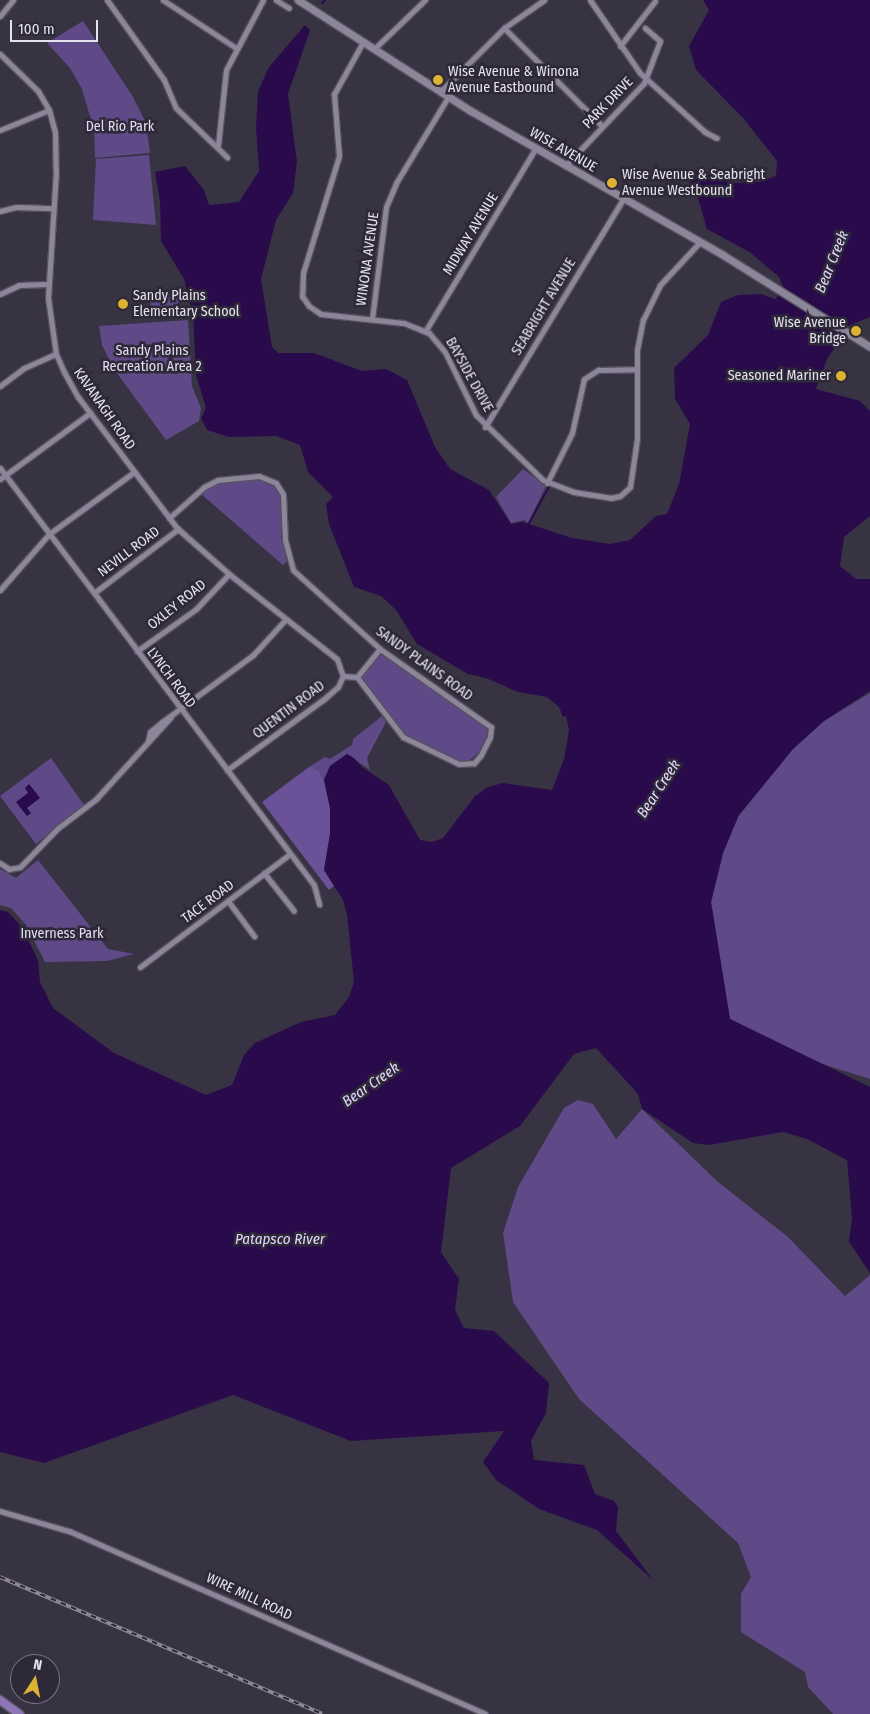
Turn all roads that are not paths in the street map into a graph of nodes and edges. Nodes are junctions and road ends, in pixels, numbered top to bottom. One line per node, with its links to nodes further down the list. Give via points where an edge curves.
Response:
1 (13, 0): 12 (street)
2 (107, 0): 27 (street, via 164,80 176,108)
3 (163, 0): 17 (street)
4 (263, 0): 17 (street)
5 (276, 0): 11 (street)
6 (298, 0): 15 (main road, WISE AVENUE)
7 (425, 0): 18 (street)
8 (544, 0): 13 (street)
9 (590, 0): 16 (street)
10 (655, 1): 16 (street)
11 (288, 8)
12 (0, 16)
13 (504, 28): 21 (street); 24 (street)
14 (645, 28): 20 (street, PARK DRIVE, via 660,40)
15 (363, 42): 18 (main road, WISE AVENUE); 37 (street, BAYSIDE DRIVE, via 334,94 339,156 301,288 306,303 317,312)
16 (620, 46): 20 (street)
17 (236, 48): 27 (street, via 224,80)
18 (374, 49): 21 (main road, WISE AVENUE)
19 (0, 54): 23 (street, KAVANAGH ROAD, via 26,76)
20 (646, 78): 24 (street, PARK DRIVE, via 630,100); 26 (street, via 706,132)
21 (440, 92): 22 (main road, WISE AVENUE)
22 (448, 97): 28 (main road, WISE AVENUE); 37 (street, WINONA AVENUE, via 389,200 382,230)
23 (49, 110): 25 (street); 32 (street, KAVANAGH ROAD, via 57,146)
24 (601, 125): 30 (street, PARK DRIVE)
25 (0, 130)
26 (717, 138)
27 (218, 145): 29 (street)
28 (535, 149): 30 (main road, WISE AVENUE); 38 (street, MIDWAY AVENUE)
29 (226, 157)
30 (565, 166): 31 (main road, WISE AVENUE)
31 (623, 199): 34 (main road, WISE AVENUE); 44 (street, SEABRIGHT AVENUE)
32 (53, 208): 33 (street, via 16,207); 35 (street, KAVANAGH ROAD)
33 (0, 211)
34 (700, 242): 39 (main road, WISE AVENUE); 41 (street, BAYSIDE DRIVE, via 660,285 650,302 640,334)
35 (48, 284): 36 (street, via 19,285); 40 (street, KAVANAGH ROAD)
36 (0, 294)
37 (372, 319): 38 (street, BAYSIDE DRIVE, via 412,324)
38 (426, 330): 44 (street, BAYSIDE DRIVE, via 442,346)
39 (870, 347)
40 (56, 354): 42 (street, via 24,368); 43 (street, KAVANAGH ROAD, via 71,386)
41 (637, 369): 49 (street, via 598,370 584,379 572,433); 49 (street, BAYSIDE DRIVE, via 637,439 630,487 625,494 610,498)
42 (0, 386)
43 (90, 413): 46 (street, KAVANAGH ROAD); 47 (street)
44 (485, 427): 49 (street, BAYSIDE DRIVE, via 532,473)
45 (0, 468): 47 (street, LYNCH ROAD)
46 (134, 472): 50 (street, KAVANAGH ROAD); 52 (street)
47 (5, 474): 48 (street); 52 (street, LYNCH ROAD)
48 (0, 479)
49 (547, 483)
50 (169, 518): 51 (street, KAVANAGH ROAD); 57 (street, SANDY PLAINS ROAD, via 211,482 268,477 283,494 285,540 293,570)
51 (178, 529): 53 (street, KAVANAGH ROAD); 55 (street, NEVILL ROAD)
52 (49, 534): 54 (street); 55 (street, LYNCH ROAD)
53 (229, 574): 56 (street, KAVANAGH ROAD); 58 (street, OXLEY ROAD, via 196,609)
54 (0, 590)
55 (94, 594): 58 (street, LYNCH ROAD)
56 (286, 619): 59 (street, KAVANAGH ROAD, via 337,659); 61 (street, via 253,655)
57 (380, 649): 60 (street); 60 (street, SANDY PLAINS ROAD, via 491,727 490,737 474,763 459,764 444,759 403,737)
58 (137, 651): 61 (street, LYNCH ROAD)
59 (343, 676): 60 (street, QUENTIN ROAD); 62 (street, QUENTIN ROAD, via 338,688)
60 (357, 677)
61 (180, 709): 62 (street, LYNCH ROAD); 64 (street, via 150,732 148,741 96,799 62,826 20,867 10,869)
62 (227, 770): 63 (street, LYNCH ROAD)
63 (290, 854): 65 (street, TACE ROAD); 67 (street, LYNCH ROAD, via 314,885)
64 (0, 863)
65 (264, 874): 66 (street, TACE ROAD); 68 (street)
66 (228, 901): 69 (street); 70 (street, TACE ROAD)
67 (319, 904)
68 (294, 911)
69 (254, 936)
70 (140, 968)
71 (0, 1511): 74 (street, WIRE MILL ROAD, via 69,1531)
72 (0, 1700): 73 (main road)
73 (19, 1714)
74 (485, 1714)

